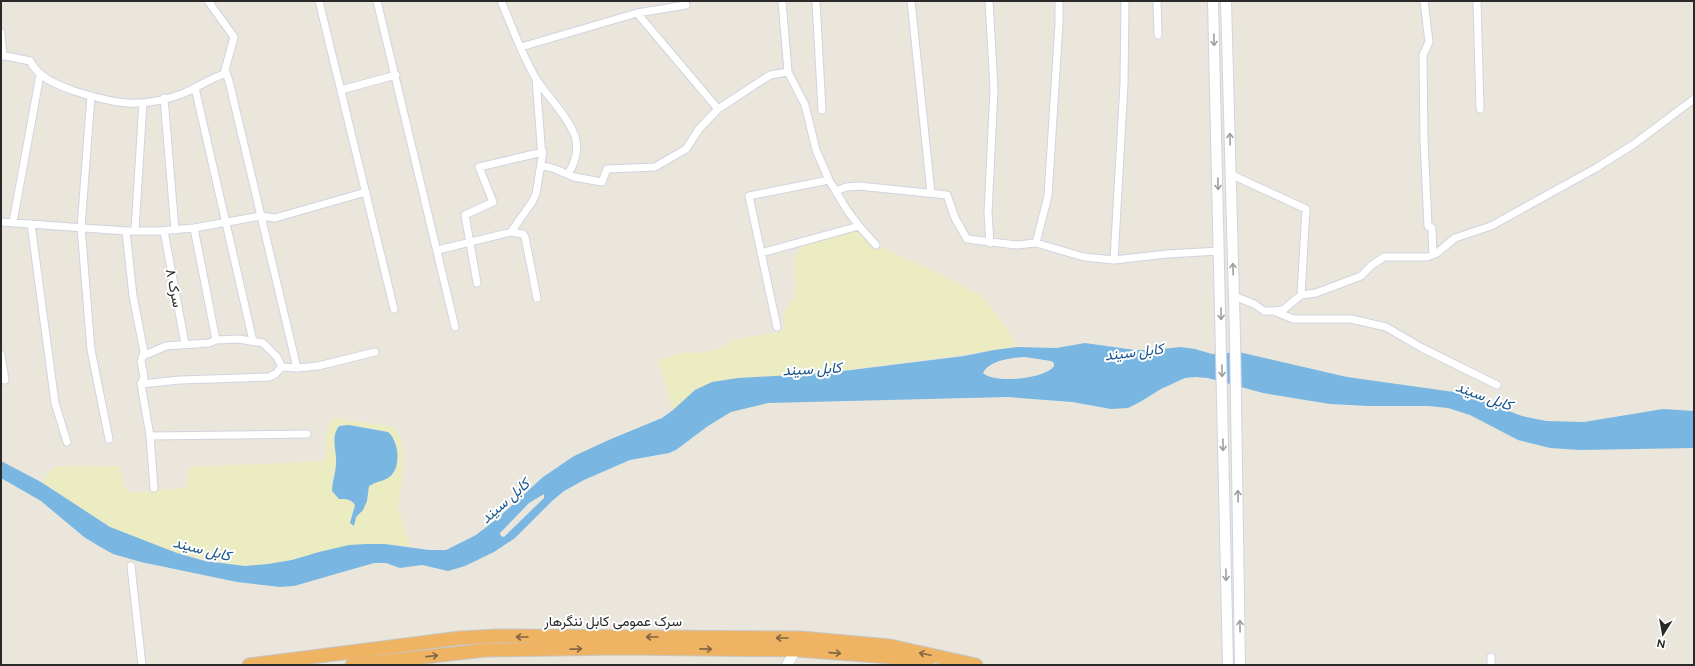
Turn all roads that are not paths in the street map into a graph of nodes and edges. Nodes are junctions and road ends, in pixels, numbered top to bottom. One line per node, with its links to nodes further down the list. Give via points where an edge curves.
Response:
1 (208, 1): 22 (street, via 234,37)
2 (319, 1): 28 (street)
3 (377, 1): 25 (street)
4 (501, 1): 20 (street)
5 (782, 1): 23 (street)
6 (816, 1): 35 (street)
7 (911, 1): 45 (street)
8 (989, 1): 60 (street, via 994,89 988,213)
9 (1059, 1): 61 (street, via 1048,196)
10 (1125, 1): 67 (street, via 1124,84)
11 (1157, 1): 19 (street)
12 (1213, 1): 36 (street, one-way to 36)
13 (1226, 1): 37 (street)
14 (1424, 1): 66 (street, via 1429,42 1423,55 1424,141 1428,226 1432,228)
15 (1477, 1): 34 (street)
16 (686, 5): 17 (street)
17 (637, 13): 20 (street); 33 (street)
18 (1, 33): 21 (street)
19 (1158, 36)
20 (521, 47): 26 (street)
21 (2, 55): 24 (street, via 30,61)
22 (225, 70): 27 (street, via 224,74); 46 (street)
23 (788, 72): 33 (street, via 770,75); 42 (street, via 805,105 816,150)
24 (40, 75): 29 (street, via 68,89); 48 (street)
25 (396, 75): 28 (street); 63 (street)
26 (535, 78): 38 (street); 40 (street, via 568,122 575,136 576,156)
27 (195, 88): 30 (street); 49 (street)
28 (341, 90): 44 (street)
29 (91, 96): 32 (street, via 122,104); 52 (street)
30 (164, 98): 32 (street); 56 (street)
31 (1694, 99): 66 (street, via 1634,144 1596,168 1491,226 1455,238)
32 (143, 103): 55 (street)
33 (718, 109): 40 (street, via 699,129 686,149 655,167 607,169 602,182)
34 (1480, 109)
35 (822, 110)
36 (1216, 115): 37 (street); 64 (street, one-way to 64)
37 (1229, 115): 41 (street, one-way to 37)
38 (542, 152): 39 (street); 59 (street, via 479,167 493,202 465,215)
39 (541, 166): 40 (street); 58 (street, via 536,194)
40 (568, 174)
41 (1230, 174): 69 (street, via 1306,209); 70 (street, one-way to 41)
42 (829, 180): 43 (street); 65 (street, via 749,196)
43 (836, 191): 45 (street, via 858,186); 51 (street)
44 (366, 192): 46 (street, via 275,218); 72 (street)
45 (931, 193): 60 (street, via 947,195 955,218 967,239)
46 (261, 216): 49 (street); 83 (street)
47 (1, 222): 48 (street)
48 (13, 222): 50 (street)
49 (226, 222): 53 (street); 77 (street)
50 (31, 224): 52 (street); 90 (street, via 55,402)
51 (859, 226): 62 (street); 65 (street)
52 (81, 228): 54 (street); 89 (street, via 91,350)
53 (194, 228): 56 (street); 76 (street)
54 (126, 230): 55 (street); 81 (street)
55 (135, 230): 57 (street)
56 (175, 230): 57 (street)
57 (164, 231): 78 (street, سرک ۸)
58 (511, 232): 59 (street); 71 (street, via 523,234 525,237)
59 (470, 242): 63 (street); 68 (street)
60 (990, 243): 61 (street)
61 (1036, 243): 67 (street, via 1084,257)
62 (876, 245)
63 (438, 250): 74 (street)
64 (1219, 251): 67 (street); 102 (street, one-way to 102)
65 (761, 253): 75 (street)
66 (1433, 255): 69 (street, via 1421,258 1384,257 1361,276 1316,293)
67 (1114, 260)
68 (477, 283)
69 (1301, 295): 73 (street, via 1283,310)
70 (1234, 296): 73 (street, via 1264,310); 103 (street, one-way to 70)
71 (537, 298)
72 (394, 309)
73 (1274, 311): 86 (street, via 1293,320 1351,319 1386,327 1422,348)
74 (455, 326)
75 (777, 327)
76 (216, 340): 77 (street); 78 (street, via 209,343)
77 (253, 341): 82 (street, via 264,343)
78 (185, 344): 81 (street, via 166,346)
79 (375, 352): 83 (street, via 318,366)
80 (1, 354): 84 (street)
81 (143, 356): 85 (street, via 141,361 144,377)
82 (282, 367): 83 (street); 85 (street, via 269,377)
83 (297, 368)
84 (5, 380)
85 (141, 384): 88 (street)
86 (1498, 385)
87 (308, 434): 88 (street)
88 (150, 436): 91 (street)
89 (110, 439)
90 (67, 442)
91 (154, 488)
92 (131, 566): 96 (street)
93 (799, 644): 95 (highway, سرک عمومی کابل ننگرهار, one-way to 95, via 497,636 460,638); 98 (highway, سرک عمومی کابل ننگرهار, one-way to 93, via 486,650); 99 (street); 100 (highway, one-way to 100, via 891,657); 101 (highway, سرک عمومی کابل ننگرهار, one-way to 93, via 890,646)
94 (1491, 656): 104 (street)
95 (267, 664): 97 (highway, سرک عمومی کابل ننگرهار)
96 (142, 665)
97 (249, 665)
98 (352, 665)
99 (787, 665)
100 (927, 665)
101 (976, 665)
102 (1228, 665)
103 (1240, 665)
104 (1491, 665)

